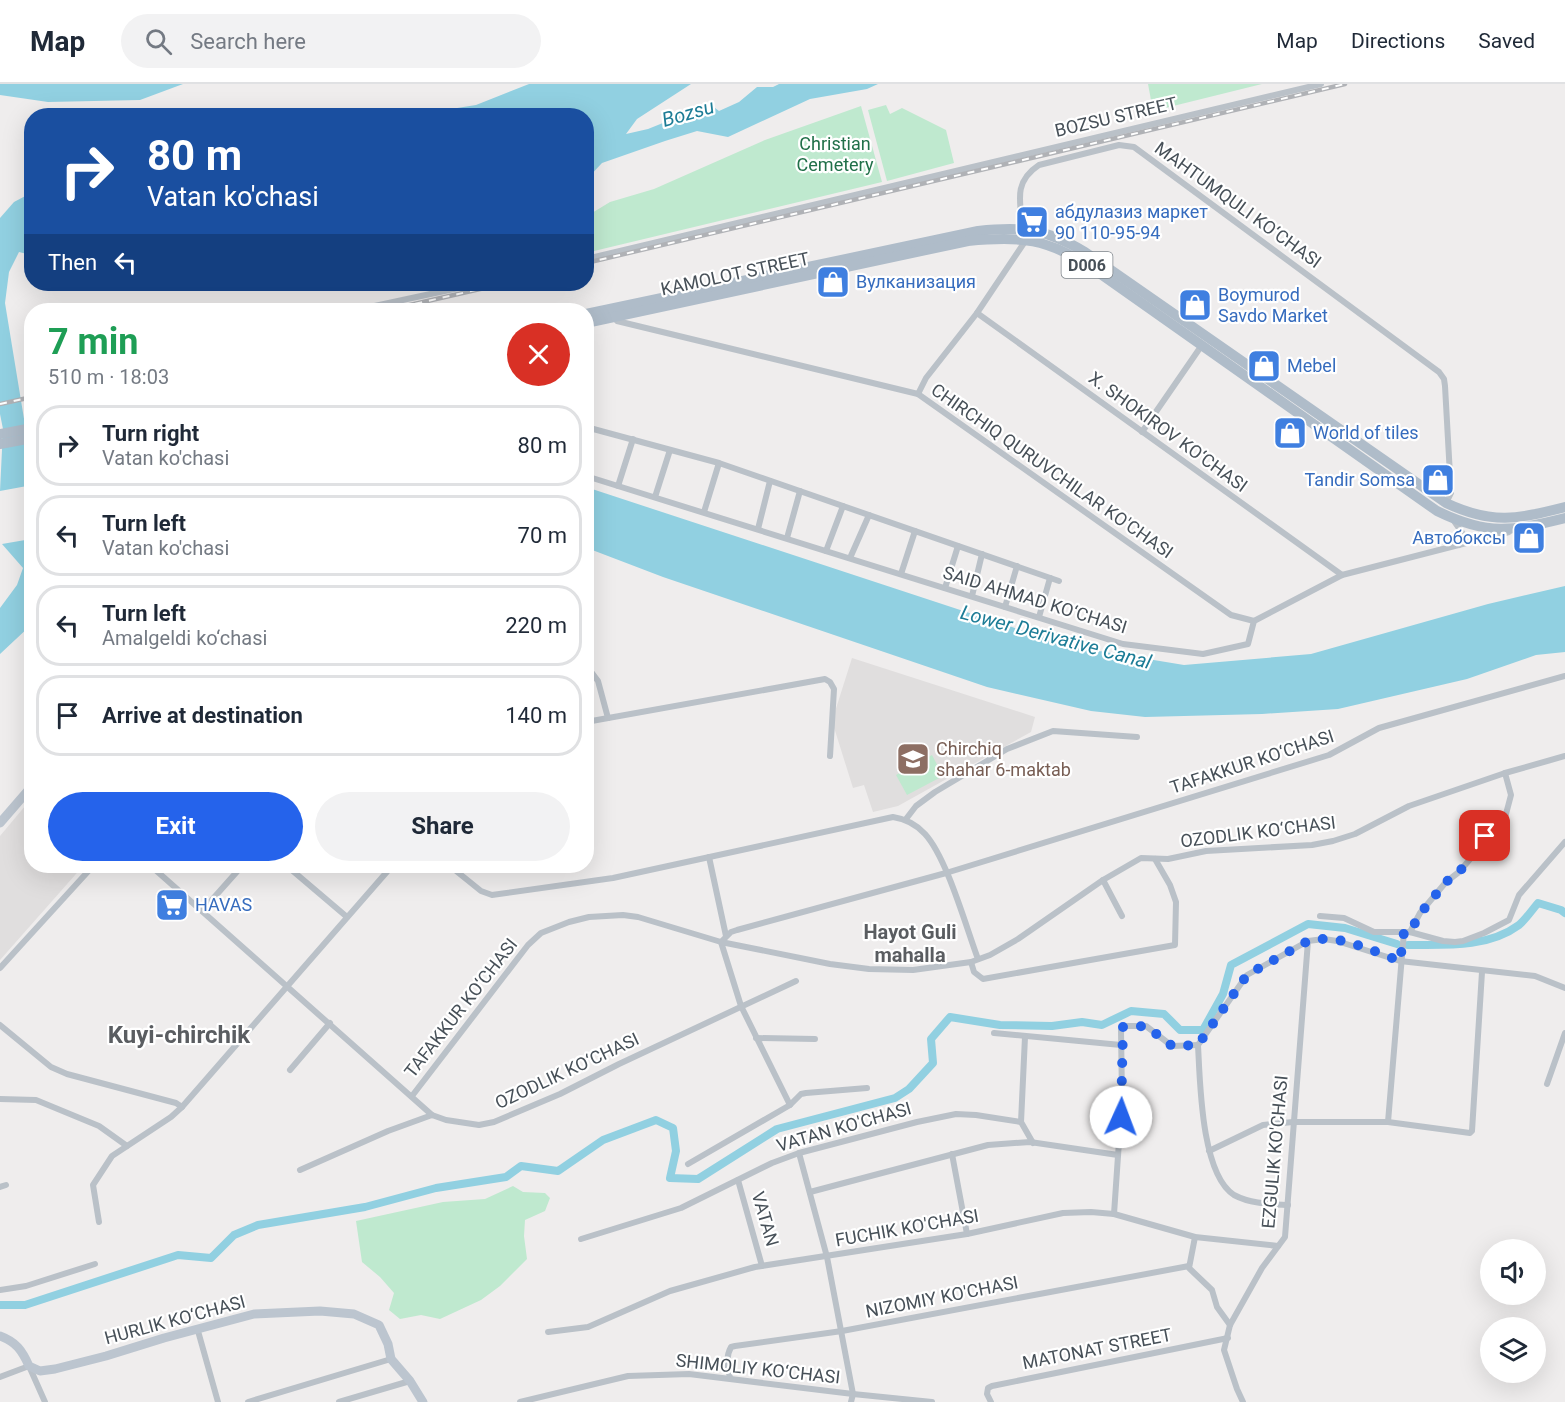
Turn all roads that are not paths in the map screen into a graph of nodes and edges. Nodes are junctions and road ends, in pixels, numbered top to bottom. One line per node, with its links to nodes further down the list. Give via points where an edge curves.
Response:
1 (1321, 84): 4 (street, BOZSU STREET)
2 (1023, 228): 7 (main road, KAMOLOT STREET / D006, via 978,231); 12 (main road, KAMOLOT STREET / D006, via 1056,236 1085,252); 28 (street, MAHTUMQULI KO‘CHASI, via 1019,188 1033,169 1119,145 1134,147 1443,376 1451,493)
3 (1027, 240): 8 (street); 9 (main road, KAMOLOT STREET / D006, via 957,243); 11 (main road, KAMOLOT STREET / D006, via 1053,245 1077,258)
4 (594, 257)
5 (444, 291): 6 (street)
6 (389, 303)
7 (594, 313)
8 (977, 314): 13 (street, via 926,378); 16 (street, X. SHOKIROV KO‘CHASI)
9 (614, 317): 10 (main road, KAMOLOT STREET / D006); 13 (street, CHIRCHIQ QURUVCHILAR KO'CHASI, via 617,321)
10 (594, 321)
11 (1202, 345): 12 (main road, KAMOLOT STREET / D006); 16 (street)
12 (1272, 388): 28 (main road, KAMOLOT STREET / D006); 33 (main road, KAMOLOT STREET / D006, via 1417,497)
13 (918, 394): 53 (street, CHIRCHIQ QURUVCHILAR KO'CHASI, via 1231,615)
14 (594, 429): 18 (street, SAID AHMAD KO‘CHASI)
15 (24, 430): 17 (main road)
16 (1142, 432): 46 (street, X. SHOKIROV KO‘CHASI)
17 (0, 434)
18 (633, 439): 21 (street, SAID AHMAD KO‘CHASI); 25 (street)
19 (24, 440): 20 (main road)
20 (0, 444)
21 (670, 450): 22 (street, SAID AHMAD KO‘CHASI); 27 (street)
22 (719, 463): 24 (street, SAID AHMAD KO‘CHASI); 31 (street)
23 (594, 478): 25 (street, SAID AHMAD KO‘CHASI)
24 (770, 481): 26 (street, SAID AHMAD KO‘CHASI); 35 (street)
25 (618, 486): 27 (street, SAID AHMAD KO‘CHASI)
26 (800, 491): 29 (street, SAID AHMAD KO‘CHASI); 38 (street)
27 (655, 497): 31 (street, SAID AHMAD KO‘CHASI)
28 (1446, 503): 30 (main road, KAMOLOT STREET / D006, via 1484,517 1508,519)
29 (843, 506): 32 (street, SAID AHMAD KO‘CHASI); 41 (street)
30 (1565, 507)
31 (704, 512): 35 (street, SAID AHMAD KO‘CHASI)
32 (868, 515): 37 (street, SAID AHMAD KO‘CHASI); 43 (street)
33 (1450, 517): 36 (main road, KAMOLOT STREET / D006, via 1484,529); 39 (street, via 1463,534)
34 (1565, 518): 36 (main road, D006)
35 (758, 529): 38 (street, SAID AHMAD KO‘CHASI)
36 (1522, 529): 39 (street)
37 (915, 531): 40 (street, SAID AHMAD KO‘CHASI); 45 (street)
38 (787, 538): 41 (street, SAID AHMAD KO‘CHASI)
39 (1458, 545): 46 (street)
40 (958, 546): 42 (street, SAID AHMAD KO‘CHASI); 49 (street)
41 (826, 551): 43 (street, SAID AHMAD KO‘CHASI)
42 (982, 554): 44 (street, SAID AHMAD KO‘CHASI); 50 (street)
43 (850, 558): 45 (street, SAID AHMAD KO‘CHASI)
44 (1017, 566): 47 (street, SAID AHMAD KO‘CHASI); 51 (street)
45 (901, 574): 49 (street, SAID AHMAD KO‘CHASI)
46 (1342, 575): 53 (street)
47 (1050, 578): 48 (street, SAID AHMAD KO‘CHASI); 52 (street)
48 (1059, 581)
49 (945, 588): 50 (street, SAID AHMAD KO‘CHASI)
50 (972, 596): 51 (street, SAID AHMAD KO‘CHASI)
51 (1005, 607): 52 (street, SAID AHMAD KO‘CHASI)
52 (1039, 617): 53 (street, SAID AHMAD KO‘CHASI, via 1123,644 1203,654 1248,644)
53 (1254, 621)
54 (594, 676): 56 (street)
55 (1565, 676): 74 (street, TAFAKKUR KO‘CHASI, via 1379,728 1329,755)
56 (608, 718): 57 (street); 59 (street, via 825,679 834,688)
57 (594, 721)
58 (1137, 737): 63 (street, via 1053,731 1007,748 935,792)
59 (830, 756)
60 (1565, 756): 61 (street, OZODLIK KO‘CHASI)
61 (1505, 772): 67 (street, OZODLIK KO‘CHASI, via 1409,806 1356,834 1333,841); 80 (street, via 1511,795 1506,814)
62 (24, 795): 64 (street)
63 (906, 819): 66 (street, via 893,818); 74 (street, via 926,835)
64 (0, 823)
65 (1565, 842): 80 (street, via 1519,895 1506,922 1455,942)
66 (709, 857): 73 (street, via 613,878 492,895); 81 (street)
67 (1155, 859): 75 (street, OZODLIK KO‘CHASI, via 1141,858); 83 (street, OZODLIK KO‘CHASI, via 1176,902 1175,945 983,979 974,972)
68 (87, 873): 85 (street)
69 (159, 873): 76 (street)
70 (236, 873): 76 (street)
71 (295, 873): 79 (street)
72 (386, 873): 79 (street)
73 (459, 873)
74 (946, 873): 81 (street, TAFAKKUR KO‘CHASI, via 737,930); 83 (street)
75 (1104, 880): 77 (street); 83 (street, OZODLIK KO‘CHASI, via 1018,939)
76 (202, 911): 88 (street)
77 (1122, 916)
78 (1320, 916): 80 (street, via 1344,918 1374,932)
79 (347, 917): 88 (street)
80 (1407, 932): 84 (street)
81 (724, 939): 83 (street, OZODLIK KO‘CHASI, via 830,964 869,969 913,970); 90 (street); 103 (street, TAFAKKUR KO‘CHASI, via 623,915 589,917 551,928 528,945)
82 (1308, 941): 84 (street, via 1345,942); 99 (street, via 1247,975); 109 (street, EZGULIK KO'CHASI)
83 (975, 960)
84 (1400, 961): 86 (street); 110 (street)
85 (0, 968)
86 (1482, 972): 89 (street, via 1535,976); 110 (street, via 1472,1131 1467,1134)
87 (796, 981): 90 (street, OZODLIK KO‘CHASI)
88 (288, 986): 91 (street); 106 (street)
89 (1565, 988)
90 (741, 1006): 96 (street); 107 (street, OZODLIK KO‘CHASI, via 494,1122 479,1125)
91 (330, 1023): 100 (street); 103 (street)
92 (0, 1025): 106 (street, via 51,1067)
93 (994, 1033): 95 (street)
94 (1565, 1033): 101 (street)
95 (1025, 1037): 98 (street); 108 (street)
96 (756, 1038): 97 (street); 105 (street)
97 (815, 1039)
98 (1121, 1045): 99 (street, via 1121,1030 1125,1026 1146,1026 1172,1046); 116 (street)
99 (1198, 1045): 113 (street)
100 (290, 1070)
101 (1547, 1084)
102 (867, 1088): 105 (street, via 801,1094)
103 (412, 1096): 107 (street)
104 (0, 1099): 112 (street, via 36,1100 99,1126)
105 (790, 1104): 117 (street)
106 (182, 1107): 112 (street)
107 (432, 1115): 118 (street)
108 (1021, 1122): 111 (street); 114 (street, VATAN KO'CHASI, via 956,1114)
109 (1293, 1122): 110 (street); 113 (street, via 1263,1125); 121 (street, EZGULIK KO'CHASI)
110 (1388, 1122)
111 (1033, 1143): 115 (street, via 988,1145); 116 (street)
112 (128, 1146): 123 (street, via 112,1156 93,1185)
113 (1209, 1151): 121 (street, via 1222,1184 1233,1194 1247,1201)
114 (800, 1153): 119 (street, VATAN KO'CHASI); 120 (street)
115 (951, 1154): 120 (street); 124 (street)
116 (1118, 1155): 122 (street)
117 (688, 1164)
118 (300, 1170)
119 (738, 1180): 126 (street, VATAN KO'CHASI, via 681,1208); 130 (street, VATAN)
120 (810, 1192): 128 (street)
121 (1288, 1205): 127 (street, EZGULIK KO'CHASI, via 1285,1237)
122 (1114, 1214): 124 (street, FUCHIK KO'CHASI, via 1063,1214); 125 (street, FUCHIK KO'CHASI)
123 (99, 1222)
124 (967, 1234): 128 (street, FUCHIK KO'CHASI)
125 (1195, 1237): 127 (street, FUCHIK KO'CHASI); 131 (street)
126 (581, 1239)
127 (1278, 1246): 133 (street, EZGULIK KO'CHASI)
128 (827, 1257): 130 (street, FUCHIK KO'CHASI); 135 (street)
129 (94, 1264): 132 (street, via 26,1286)
130 (762, 1266): 136 (street, FUCHIK KO'CHASI, via 670,1291 588,1327)
131 (1189, 1266): 133 (street, via 1212,1290 1217,1307); 135 (street, NIZOMIY KO'CHASI)
132 (0, 1290)
133 (1230, 1325): 138 (street, EZGULIK KO'CHASI)
134 (198, 1330): 139 (street, HURLIK KO‘CHASI, via 254,1314 354,1314 379,1325); 140 (street, HURLIK KO‘CHASI, via 55,1369 40,1371); 146 (street)
135 (842, 1331): 142 (street, NIZOMIY KO'CHASI, via 731,1347 726,1360); 144 (street)
136 (548, 1332)
137 (0, 1336): 140 (street, via 22,1350)
138 (1227, 1338): 153 (street, MATONAT STREET, via 992,1386 987,1394); 154 (street, EZGULIK KO'CHASI, via 1224,1350)
139 (391, 1359): 143 (street, HURLIK KO‘CHASI); 147 (street)
140 (29, 1366): 141 (street, HURLIK KO‘CHASI); 145 (street)
141 (0, 1377)
142 (730, 1378): 144 (street, SHIMOLIY KO‘CHASI); 150 (street, SHIMOLIY KO‘CHASI, via 688,1374 628,1376)
143 (410, 1381): 148 (street); 149 (street, HURLIK KO‘CHASI)
144 (853, 1394): 151 (street); 152 (street, SHIMOLIY KO‘CHASI)
145 (45, 1402)
146 (218, 1402)
147 (248, 1402)
148 (339, 1402)
149 (423, 1402)
150 (520, 1402)
151 (851, 1402)
152 (932, 1402)
153 (991, 1402)
154 (1243, 1402)

